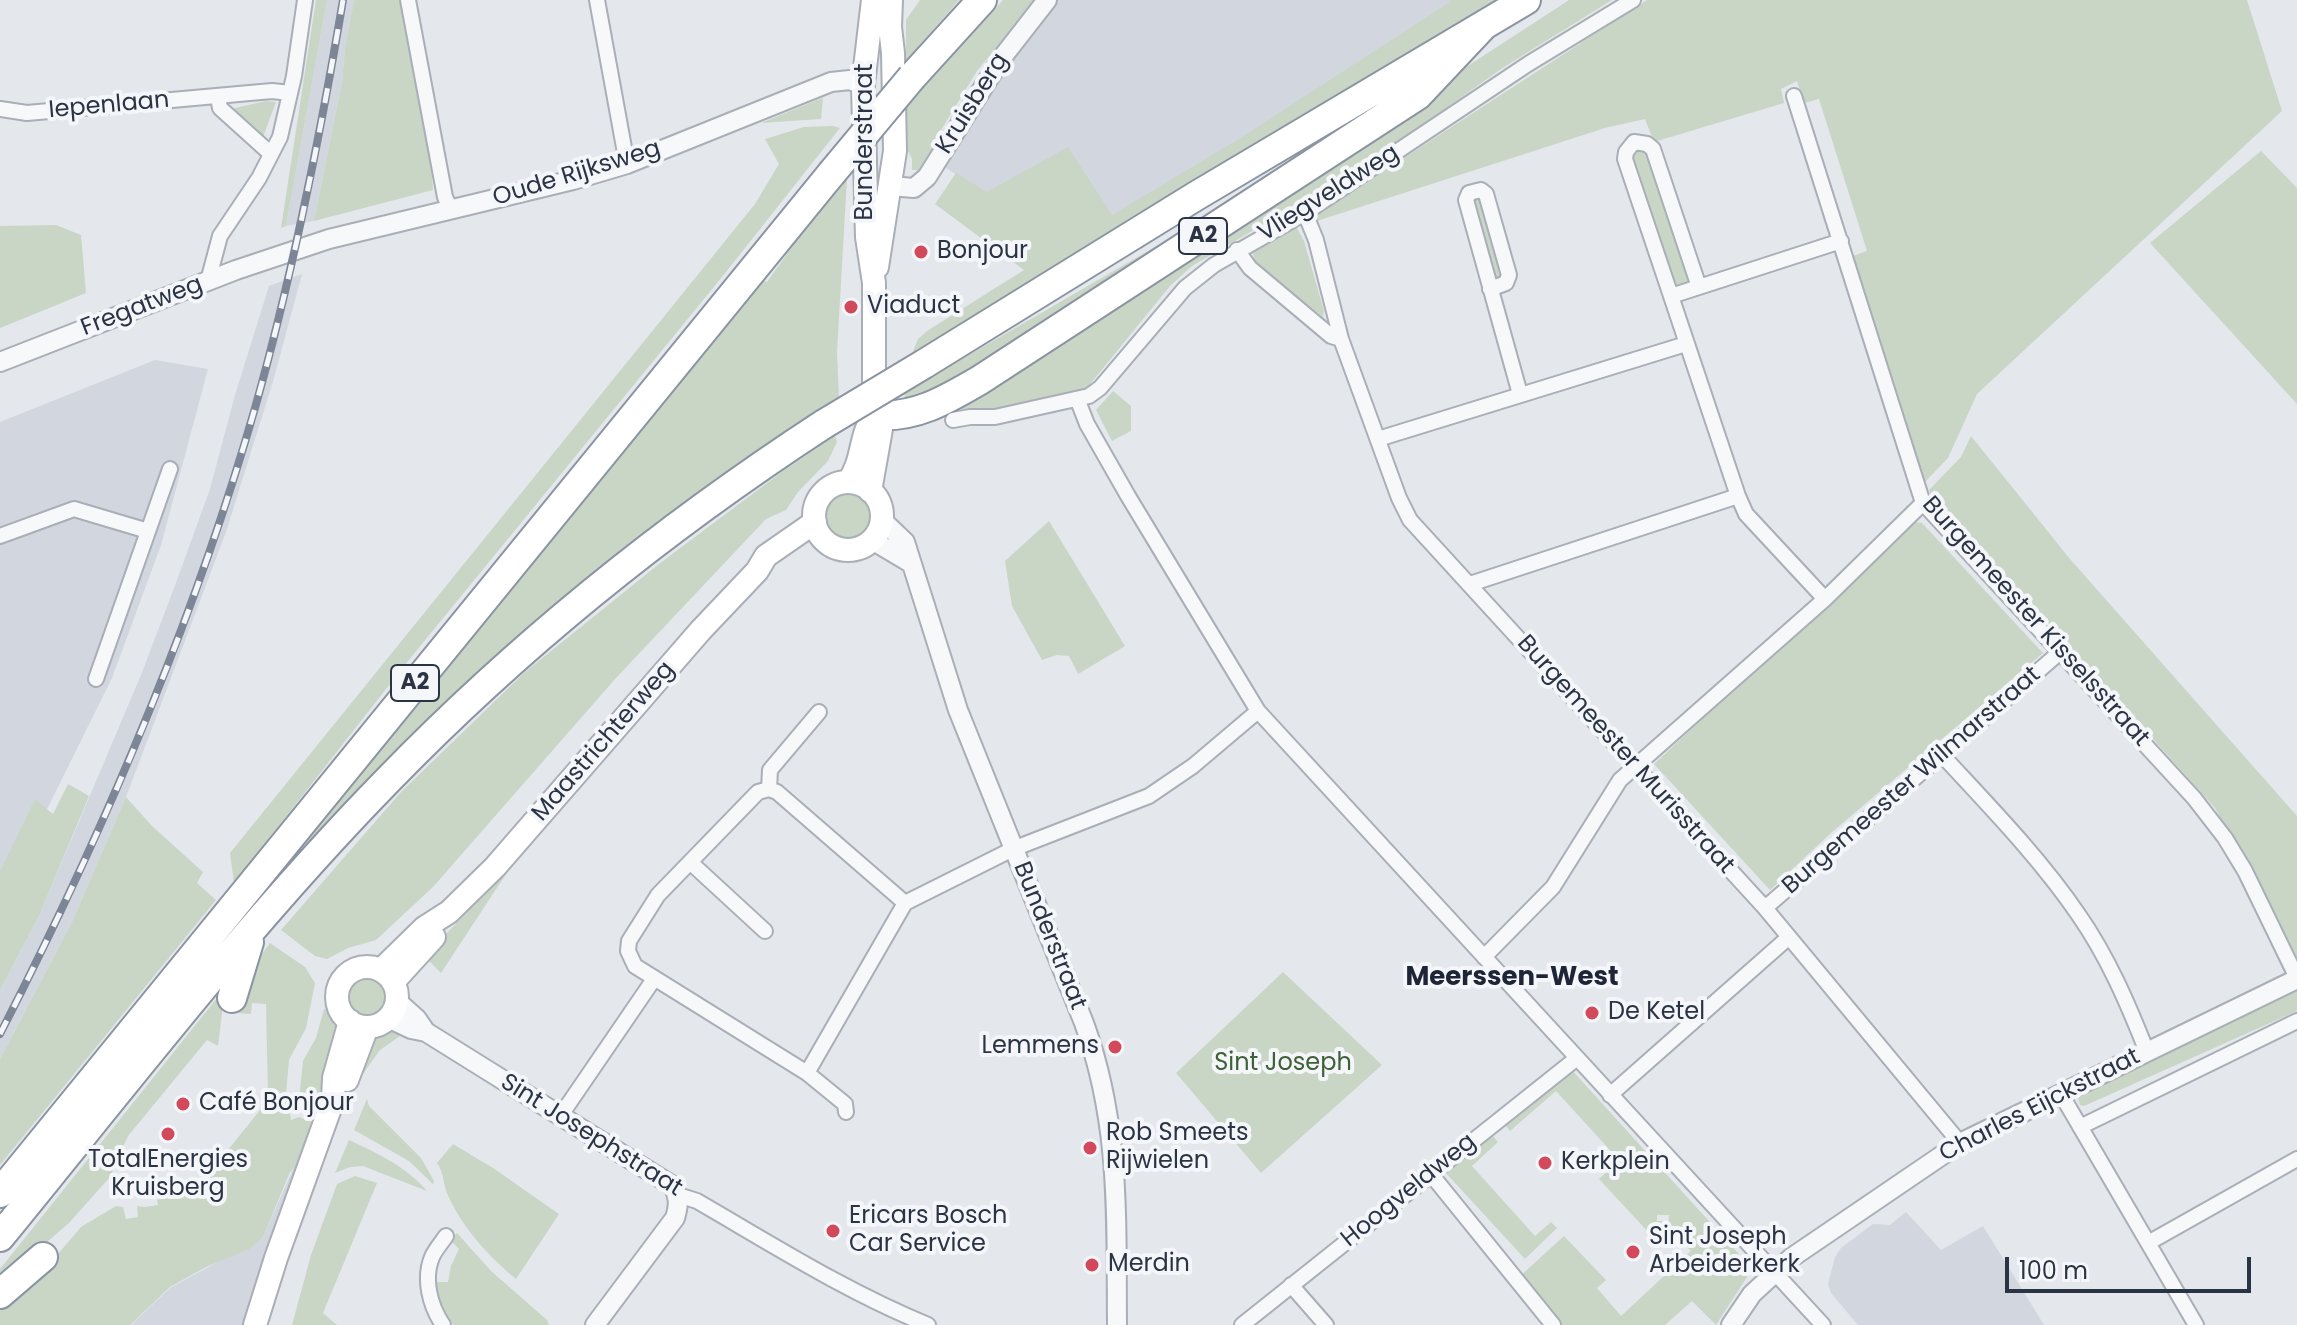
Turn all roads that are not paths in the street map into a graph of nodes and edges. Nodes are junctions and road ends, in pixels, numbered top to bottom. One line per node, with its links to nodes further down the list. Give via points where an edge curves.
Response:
1 (305, 0): 12 (street)
2 (408, 0): 19 (street)
3 (597, 0): 17 (street)
4 (873, 0): 11 (main road, Bunderstraat)
5 (891, 0): 18 (main road, Bunderstraat, via 896,138)
6 (982, 0): 79 (highway, A2, bridge, via 831,174)
7 (1047, 0): 18 (street, Kruisberg, via 1001,59 924,180 908,189)
8 (1526, 0): 10 (highway, A2)
9 (1633, 0): 20 (street, Vliegveldweg)
10 (1484, 25): 34 (highway, A2, via 1418,95 993,372 917,412); 59 (highway, A2, bridge, via 824,424 671,531 511,662 388,779)
11 (863, 85): 17 (street, Oude Rijksweg, via 831,82); 18 (main road, via 881,99 881,163); 25 (main road, Bunderstraat, via 867,237)
12 (290, 93): 14 (street, Iepenlaan); 16 (street)
13 (1794, 96): 21 (street, Burgemeester Kisselsstraat)
14 (218, 97): 15 (street, Iepenlaan, via 27,113); 16 (street, via 220,108)
15 (0, 109)
16 (271, 154): 24 (street, via 220,236)
17 (627, 164): 19 (street, Oude Rijksweg)
18 (890, 186): 25 (main road, Bunderstraat)
19 (450, 208): 23 (street, Oude Rijksweg)
20 (1305, 213): 22 (street, Vliegveldweg); 29 (street, Burgemeester Murisstraat)
21 (1841, 241): 26 (street); 41 (street, Burgemeester Kisselsstraat)
22 (1237, 250): 29 (street, via 1250,268); 33 (street, Vliegveldweg, via 1185,288 1100,388)
23 (285, 254): 24 (street, Fregatweg)
24 (208, 281): 31 (street, Fregatweg)
25 (874, 283): 34 (main road, Bunderstraat)
26 (1699, 287): 28 (street); 28 (street, via 1653,149 1634,142 1625,159)
27 (1490, 289): 27 (street, via 1466,200 1469,193 1481,190 1509,275 1506,283); 32 (street)
28 (1671, 296): 30 (street)
29 (1341, 339): 36 (street, Burgemeester Murisstraat)
30 (1686, 344): 32 (street); 40 (street)
31 (0, 362)
32 (1520, 394): 36 (street)
33 (1078, 401): 35 (street, Vliegveldweg); 50 (street, via 1128,496)
34 (874, 415): 38 (main road, Bunderstraat); 39 (main road, Bunderstraat, via 881,429)
35 (953, 420)
36 (1378, 439): 46 (street, Burgemeester Murisstraat, via 1410,520)
37 (170, 469): 43 (street)
38 (848, 482): 39 (main road); 44 (main road, via 821,496 815,508)
39 (870, 491): 42 (main road, via 880,505)
40 (1738, 496): 46 (street); 47 (street, via 1746,514)
41 (1923, 503): 47 (street); 48 (street, Burgemeester Kisselsstraat)
42 (877, 530): 44 (main road, via 861,548 847,550 833,547); 55 (street, Bunderstraat, via 909,562 953,697)
43 (148, 531): 45 (street, via 74,509); 49 (street)
44 (820, 531): 66 (main road, Maastrichterweg, via 766,556 495,867 449,912)
45 (0, 536)
46 (1470, 584): 53 (street, Burgemeester Murisstraat)
47 (1825, 599): 53 (street)
48 (2059, 653): 52 (street, Burgemeester Wilmarstraat); 63 (street, Burgemeester Kisselsstraat, via 2225,838)
49 (96, 679)
50 (1258, 711): 55 (street, via 1157,792); 62 (street)
51 (819, 712): 54 (street, via 770,770)
52 (1942, 755): 58 (street, Burgemeester Wilmarstraat); 68 (street, via 2079,915 2123,991)
53 (1635, 766): 58 (street, Burgemeester Murisstraat); 62 (street, via 1620,780 1553,887)
54 (769, 789): 56 (street, via 758,792); 57 (street)
55 (1013, 849): 57 (street); 92 (street, Bunderstraat, via 1101,1073 1116,1173)
56 (690, 862): 60 (street); 64 (street, via 658,895 629,941 630,959)
57 (905, 903): 70 (street)
58 (1765, 908): 61 (street, Burgemeester Murisstraat)
59 (254, 927): 65 (highway, A2); 82 (highway, A2)
60 (765, 931)
61 (1789, 937): 72 (street); 76 (street, Burgemeester Murisstraat)
62 (1484, 957): 69 (street)
63 (2297, 978): 68 (street, Charles Eijckstraat)
64 (654, 979): 70 (street); 74 (street)
65 (232, 998)
66 (379, 1003): 74 (street, Sint Josephstraat, via 411,1029 426,1032); 88 (main road, Maastrichterweg, via 334,1078 333,1100)
67 (2297, 1021): 75 (street)
68 (2147, 1052): 71 (street, Charles Eijckstraat)
69 (1577, 1058): 72 (street); 78 (street, Hoogveldweg)
70 (807, 1073): 73 (street, via 845,1104)
71 (2061, 1094): 75 (street); 76 (street, Charles Eijckstraat)
72 (1610, 1095): 85 (street)
73 (846, 1112)
74 (561, 1115): 80 (street, Sint Josephstraat, via 665,1179)
75 (2080, 1127): 83 (street)
76 (1960, 1143): 85 (street, Charles Eijckstraat)
77 (2297, 1159): 83 (street)
78 (1430, 1173): 86 (street, Hoogveldweg); 95 (street)
79 (0, 1193)
80 (678, 1195): 90 (street, via 675,1218); 91 (street, Sint Josephstraat, via 890,1310)
81 (446, 1236): 89 (street, via 432,1256 428,1276 429,1295)
82 (0, 1237)
83 (2148, 1243): 98 (street)
84 (43, 1257): 87 (highway)
85 (1775, 1272): 96 (street, Charles Eijckstraat); 97 (street)
86 (1291, 1285): 93 (street, Hoogveldweg); 94 (street)
87 (0, 1294)
88 (255, 1325)
89 (443, 1325)
90 (595, 1325)
91 (928, 1325)
92 (1117, 1325)
93 (1242, 1325)
94 (1326, 1325)
95 (1553, 1325)
96 (1731, 1325)
97 (1823, 1325)
98 (2196, 1325)

